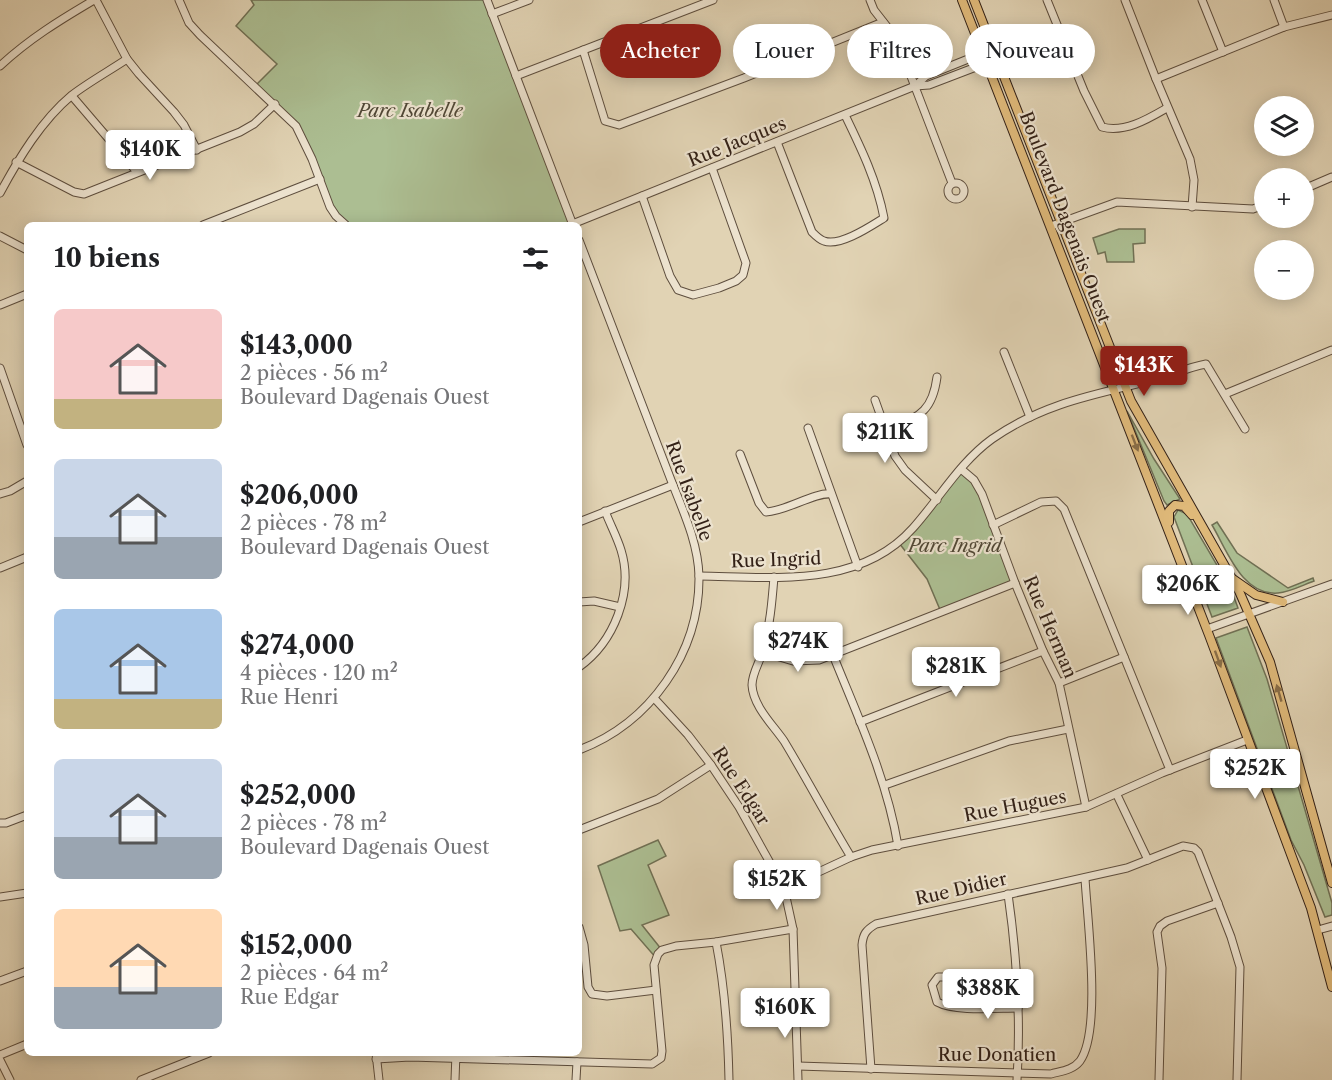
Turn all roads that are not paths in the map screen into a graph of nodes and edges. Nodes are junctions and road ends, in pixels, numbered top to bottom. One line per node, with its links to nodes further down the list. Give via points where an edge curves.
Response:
1 (95, 0): 21 (street); 23 (street, via 42,30)
2 (179, 0): 31 (street, via 189,23 200,35)
3 (487, 0): 13 (street)
4 (529, 0): 13 (street)
5 (713, 0): 19 (street)
6 (870, 0): 15 (street)
7 (962, 0): 16 (main road, Boulevard Dagenais Ouest)
8 (974, 0): 17 (main road, Boulevard Dagenais Ouest)
9 (1047, 0): 32 (street, via 1102,127 1115,130)
10 (1125, 0): 28 (street)
11 (1202, 0): 20 (street)
12 (1274, 0): 18 (street)
13 (492, 14): 25 (street)
14 (1332, 15): 18 (street)
15 (883, 22): 19 (street, via 619,125 605,121); 29 (street, via 902,53)
16 (972, 24)
17 (983, 24)
18 (1284, 27): 20 (street)
19 (584, 50): 25 (street)
20 (1223, 52): 28 (street)
21 (128, 59): 30 (street); 35 (street, via 184,125)
22 (965, 60): 29 (street, Rue Jacques, via 926,76)
23 (0, 66)
24 (965, 72): 29 (street, Rue Jacques, via 929,86)
25 (516, 76): 49 (street)
26 (993, 78): 52 (main road, Boulevard Dagenais Ouest)
27 (1004, 78): 51 (main road, Boulevard Dagenais Ouest)
28 (1156, 79): 32 (street)
29 (915, 87): 33 (street, Rue Jacques); 41 (street)
30 (72, 96): 36 (street); 38 (street)
31 (275, 104): 35 (street, via 254,124); 40 (street, via 296,126)
32 (1167, 108): 45 (street, via 1191,159)
33 (845, 115): 34 (street, Rue Jacques); 34 (street, via 880,197 884,218 848,237 824,241 812,232)
34 (777, 142): 37 (street, Rue Jacques)
35 (197, 150): 38 (street)
36 (16, 162): 38 (street, via 84,194); 43 (street)
37 (711, 168): 44 (street, Rue Jacques); 44 (street, via 746,263 743,275 719,288 693,295 678,290)
38 (137, 172)
39 (1332, 177): 42 (street)
40 (320, 179): 47 (street); 48 (street, via 330,207)
41 (952, 183)
42 (1314, 185)
43 (0, 193)
44 (642, 196): 50 (street, Rue Jacques)
45 (1192, 207): 46 (street); 51 (street, via 1117,202)
46 (1254, 209)
47 (211, 222)
48 (343, 222)
49 (571, 222)
50 (579, 222)
51 (1060, 222): 52 (street); 63 (main road, Boulevard Dagenais Ouest)
52 (1051, 226): 64 (main road, Boulevard Dagenais Ouest)
53 (0, 236): 54 (street)
54 (24, 248)
55 (582, 248): 75 (street, Rue Isabelle)
56 (24, 295): 57 (street)
57 (0, 305)
58 (1332, 350): 65 (street)
59 (1005, 352): 67 (street)
60 (0, 368): 62 (street)
61 (938, 377): 70 (street, via 927,409)
62 (2, 380): 71 (street)
63 (1125, 386): 64 (street, Rue Ingrid); 65 (street, Rue Ingrid, via 1206,364); 82 (main road, Boulevard Dagenais Ouest)
64 (1114, 388): 67 (street, Rue Ingrid); 83 (main road, Boulevard Dagenais Ouest, one-way to 83)
65 (1225, 394): 69 (street)
66 (875, 400): 70 (street)
67 (1030, 417): 73 (street, Rue Ingrid, via 991,440)
68 (807, 428): 77 (street)
69 (1245, 429)
70 (885, 432): 78 (street, via 905,470)
71 (24, 437)
72 (740, 454): 77 (street, via 766,512)
73 (961, 469): 78 (street, Rue Ingrid); 81 (street, Rue Herman, via 974,480)
74 (24, 483): 76 (street)
75 (673, 485): 79 (street); 87 (street, Rue Isabelle, via 687,518)
76 (0, 494)
77 (831, 494): 85 (street)
78 (936, 500): 85 (street, Rue Ingrid, via 912,530 887,551)
79 (605, 511): 80 (street); 94 (street, via 621,551 625,577)
80 (582, 521)
81 (993, 525): 90 (street, Rue Herman); 100 (street, via 1041,502 1056,501 1064,509)
82 (1202, 525): 83 (main road, via 1184,506 1175,505 1169,511); 88 (main road, Boulevard Dagenais Ouest)
83 (1170, 532): 96 (main road, Boulevard Dagenais Ouest)
84 (24, 558): 86 (street)
85 (858, 567): 89 (street, Rue Ingrid, via 814,576)
86 (0, 568)
87 (699, 576): 89 (street, Rue Ingrid); 103 (street, Rue Isabelle, via 696,614 687,643)
88 (1231, 576): 93 (main road, via 1256,595); 95 (main road, Boulevard Dagenais Ouest)
89 (774, 577): 98 (street)
90 (1015, 583): 97 (street, Rue Herman); 99 (street)
91 (1332, 584): 93 (street)
92 (582, 602): 94 (street)
93 (1283, 602): 95 (street)
94 (620, 607): 101 (street, via 605,641)
95 (1250, 614): 96 (street); 120 (main road, Boulevard Dagenais Ouest, one-way to 95, via 1275,678)
96 (1207, 629): 106 (main road, Boulevard Dagenais Ouest, one-way to 106)
97 (1043, 651): 102 (street, Rue Herman); 104 (street)
98 (763, 652): 99 (street, via 793,661); 117 (street, via 754,675 753,693)
99 (833, 655): 104 (street)
100 (1124, 657): 102 (street); 109 (street)
101 (582, 664)
102 (1059, 683): 105 (street, Rue Herman)
103 (654, 698): 107 (street, Rue Isabelle, via 617,731); 108 (street, Rue Edgar)
104 (860, 722): 110 (street)
105 (1068, 729): 110 (street, via 1009,741); 112 (street, Rue Herman)
106 (1247, 740): 109 (street, Rue Hugues); 128 (main road, Boulevard Dagenais Ouest)
107 (582, 749)
108 (711, 765): 115 (street, via 658,799); 121 (street, Rue Edgar)
109 (1170, 770): 111 (street, Rue Hugues)
110 (885, 785): 116 (street)
111 (1117, 795): 112 (street, Rue Hugues); 118 (street)
112 (1086, 807): 116 (street, Rue Hugues)
113 (24, 816): 114 (street)
114 (0, 823)
115 (582, 829)
116 (898, 846): 117 (street, Rue Hugues)
117 (851, 857): 121 (street, Rue Hugues)
118 (1148, 860): 119 (street, Rue Didier); 125 (street, Rue Didier, via 1183,846 1194,848)
119 (1085, 878): 123 (street, Rue Didier); 148 (street, Rue Donatien, via 1091,974 1091,1029 1087,1047 1080,1061 1066,1071)
120 (1332, 884)
121 (784, 888): 127 (street, Rue Edgar)
122 (24, 893): 124 (street)
123 (1008, 894): 136 (street); 147 (street, Rue Didier, via 876,924 863,934)
124 (0, 897)
125 (1218, 903): 156 (street, via 1167,921 1157,932 1162,968); 157 (street, via 1240,967)
126 (1332, 926): 128 (street)
127 (793, 929): 130 (street); 146 (street, Rue Edgar)
128 (1318, 930): 133 (main road, Boulevard Dagenais Ouest)
129 (582, 938): 134 (street, via 592,994)
130 (716, 942): 134 (street, via 662,950 654,965); 154 (street, via 724,981)
131 (24, 972): 132 (street)
132 (0, 981)
133 (1332, 987)
134 (656, 990): 145 (street, via 661,1058 644,1065)
135 (957, 1007): 135 (street, via 952,980 938,977 932,985 937,1002); 136 (street)
136 (1018, 1008): 148 (street)
137 (24, 1045): 138 (street)
138 (0, 1055)
139 (201, 1056): 150 (street)
140 (376, 1056): 141 (street); 151 (street)
141 (443, 1056): 142 (street)
142 (456, 1056): 143 (street); 152 (street)
143 (519, 1057): 145 (street)
144 (0, 1060): 149 (street)
145 (577, 1062): 153 (street)
146 (798, 1066): 147 (street, Rue Donatien); 155 (street, Rue Edgar)
147 (871, 1069): 148 (street, Rue Donatien)
148 (1018, 1076)
149 (10, 1080)
150 (141, 1080)
151 (379, 1080)
152 (455, 1080)
153 (576, 1080)
154 (729, 1080)
155 (798, 1080)
156 (1159, 1080)
157 (1237, 1080)

